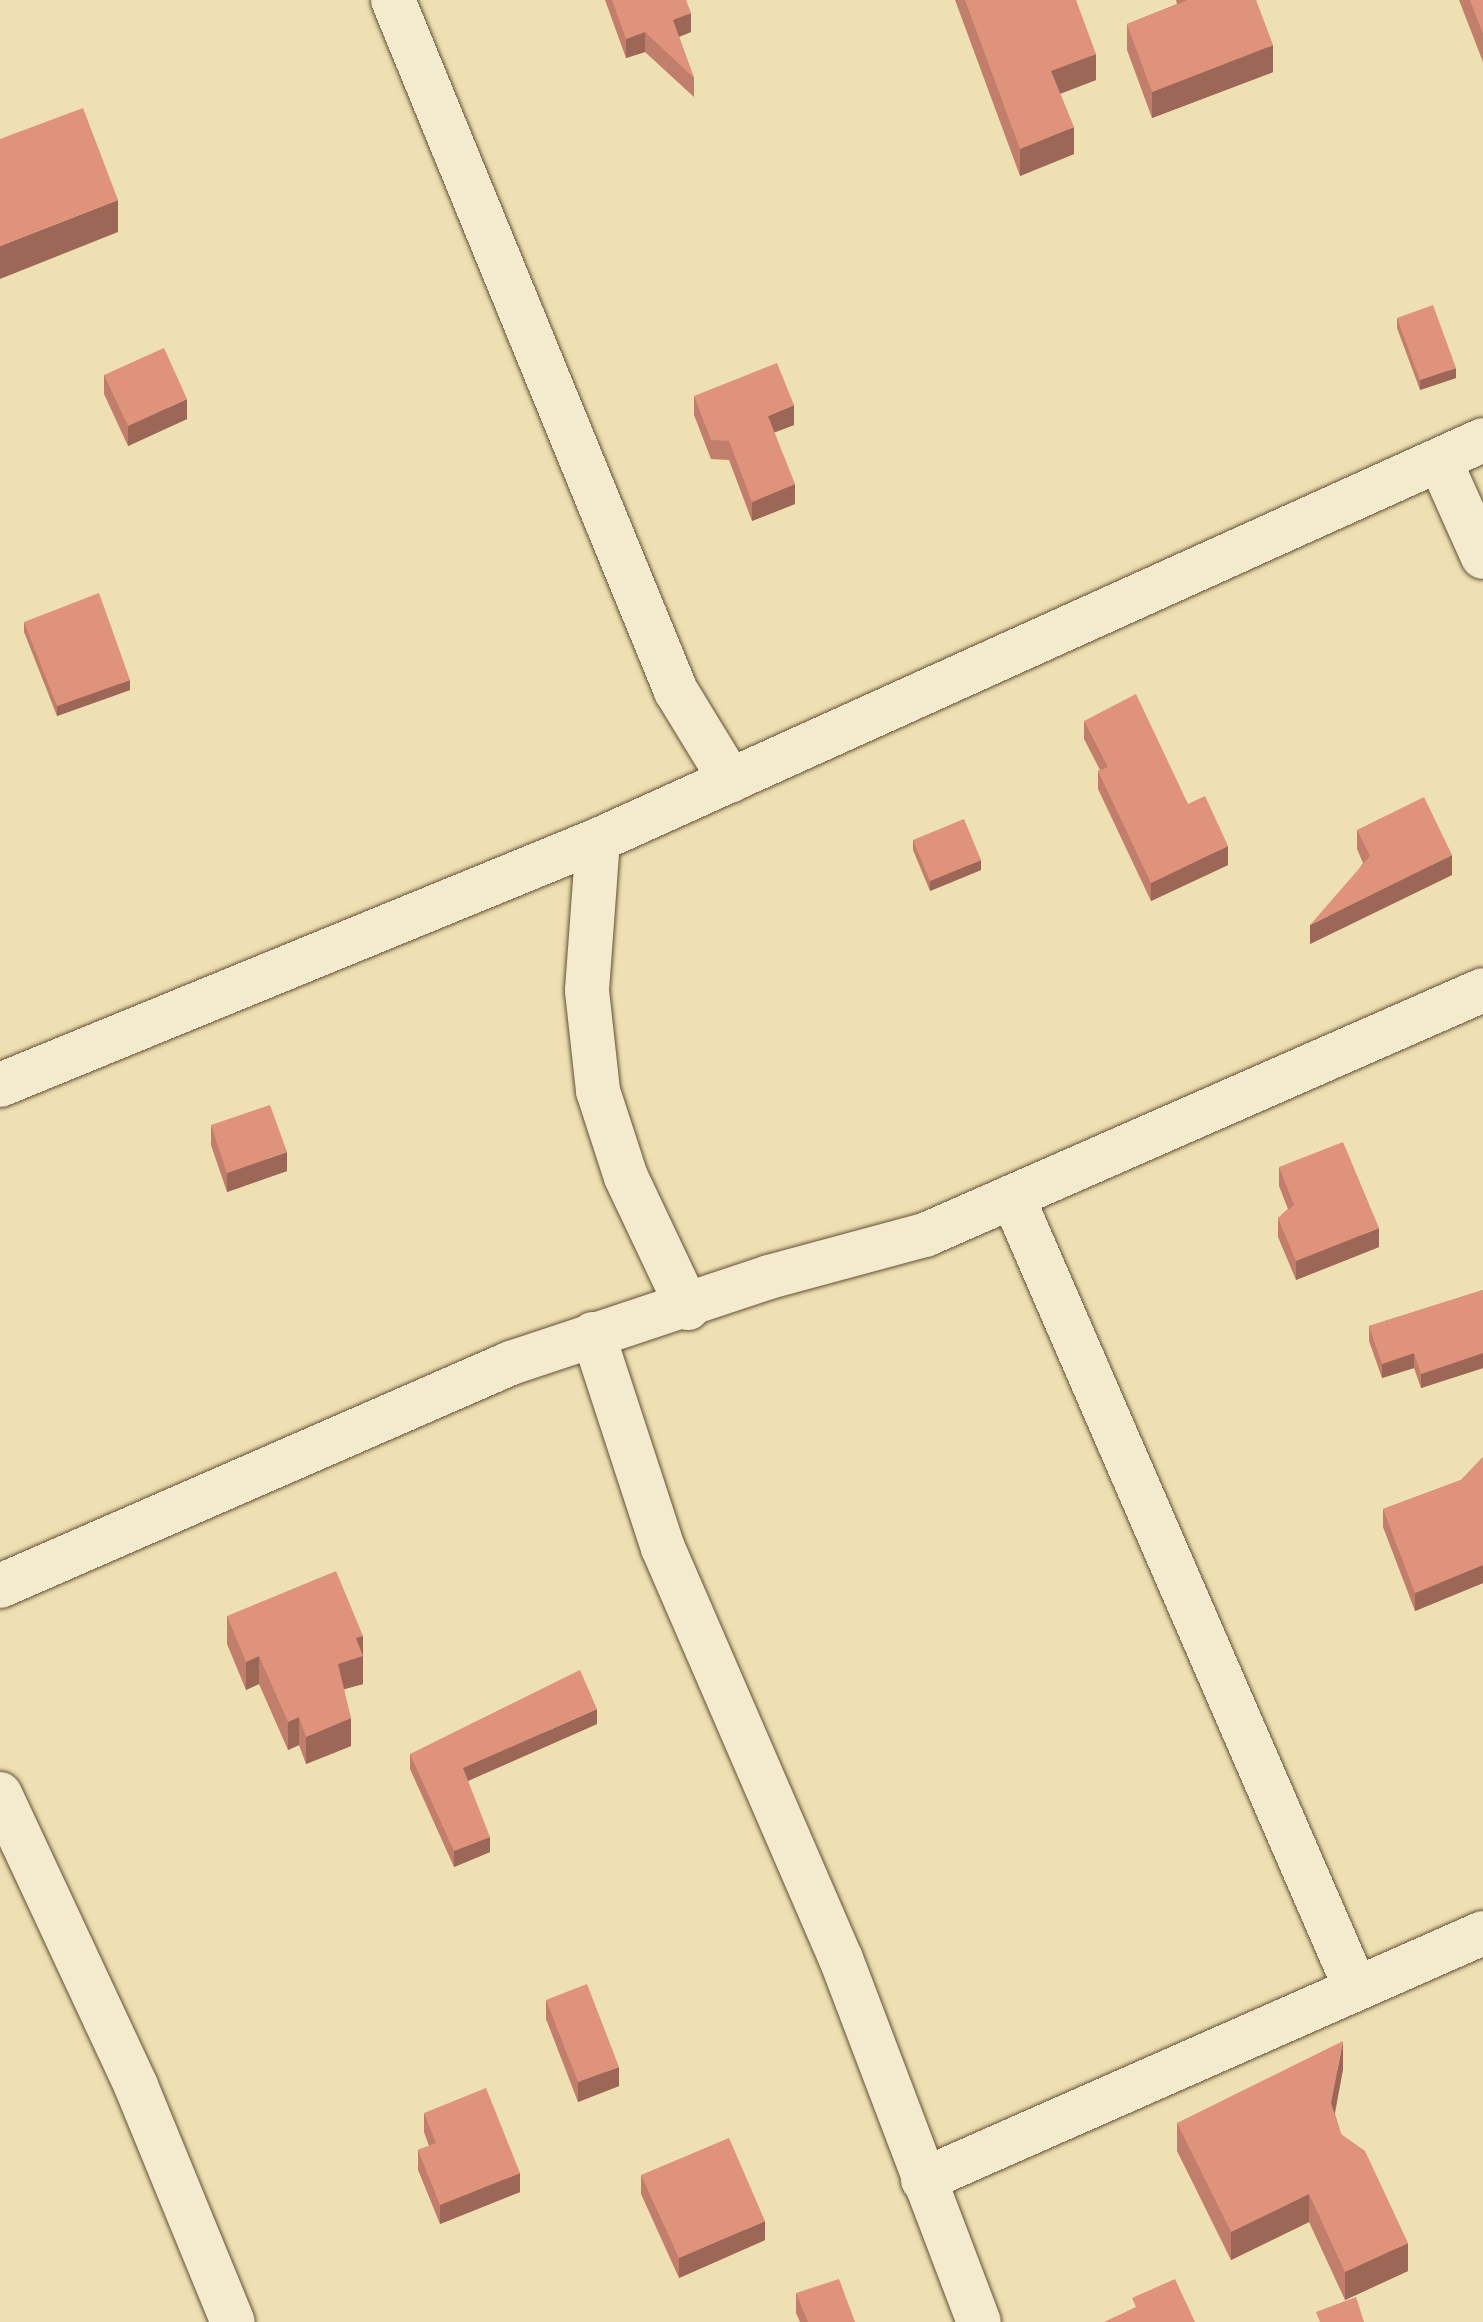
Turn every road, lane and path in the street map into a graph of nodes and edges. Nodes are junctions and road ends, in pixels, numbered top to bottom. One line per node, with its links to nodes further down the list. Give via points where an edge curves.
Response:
1 (393, 0): 5 (street, via 676,691)
2 (1483, 440): 3 (street)
3 (1440, 461): 4 (street); 5 (street)
4 (1483, 557)
5 (731, 781): 6 (street)
6 (598, 840): 8 (street); 10 (street, via 587,991 598,1091 626,1177)
7 (1483, 990): 9 (street)
8 (0, 1085)
9 (1013, 1198): 10 (street, via 925,1235); 15 (street)
10 (688, 1308): 11 (street)
11 (593, 1334): 12 (street); 16 (street, via 663,1548 841,1959)
12 (0, 1586)
13 (0, 1794): 17 (street, via 136,2086)
14 (1483, 1933): 15 (street)
15 (1356, 1989): 16 (street)
16 (923, 2180): 18 (street)
17 (233, 2322)
18 (979, 2322)

